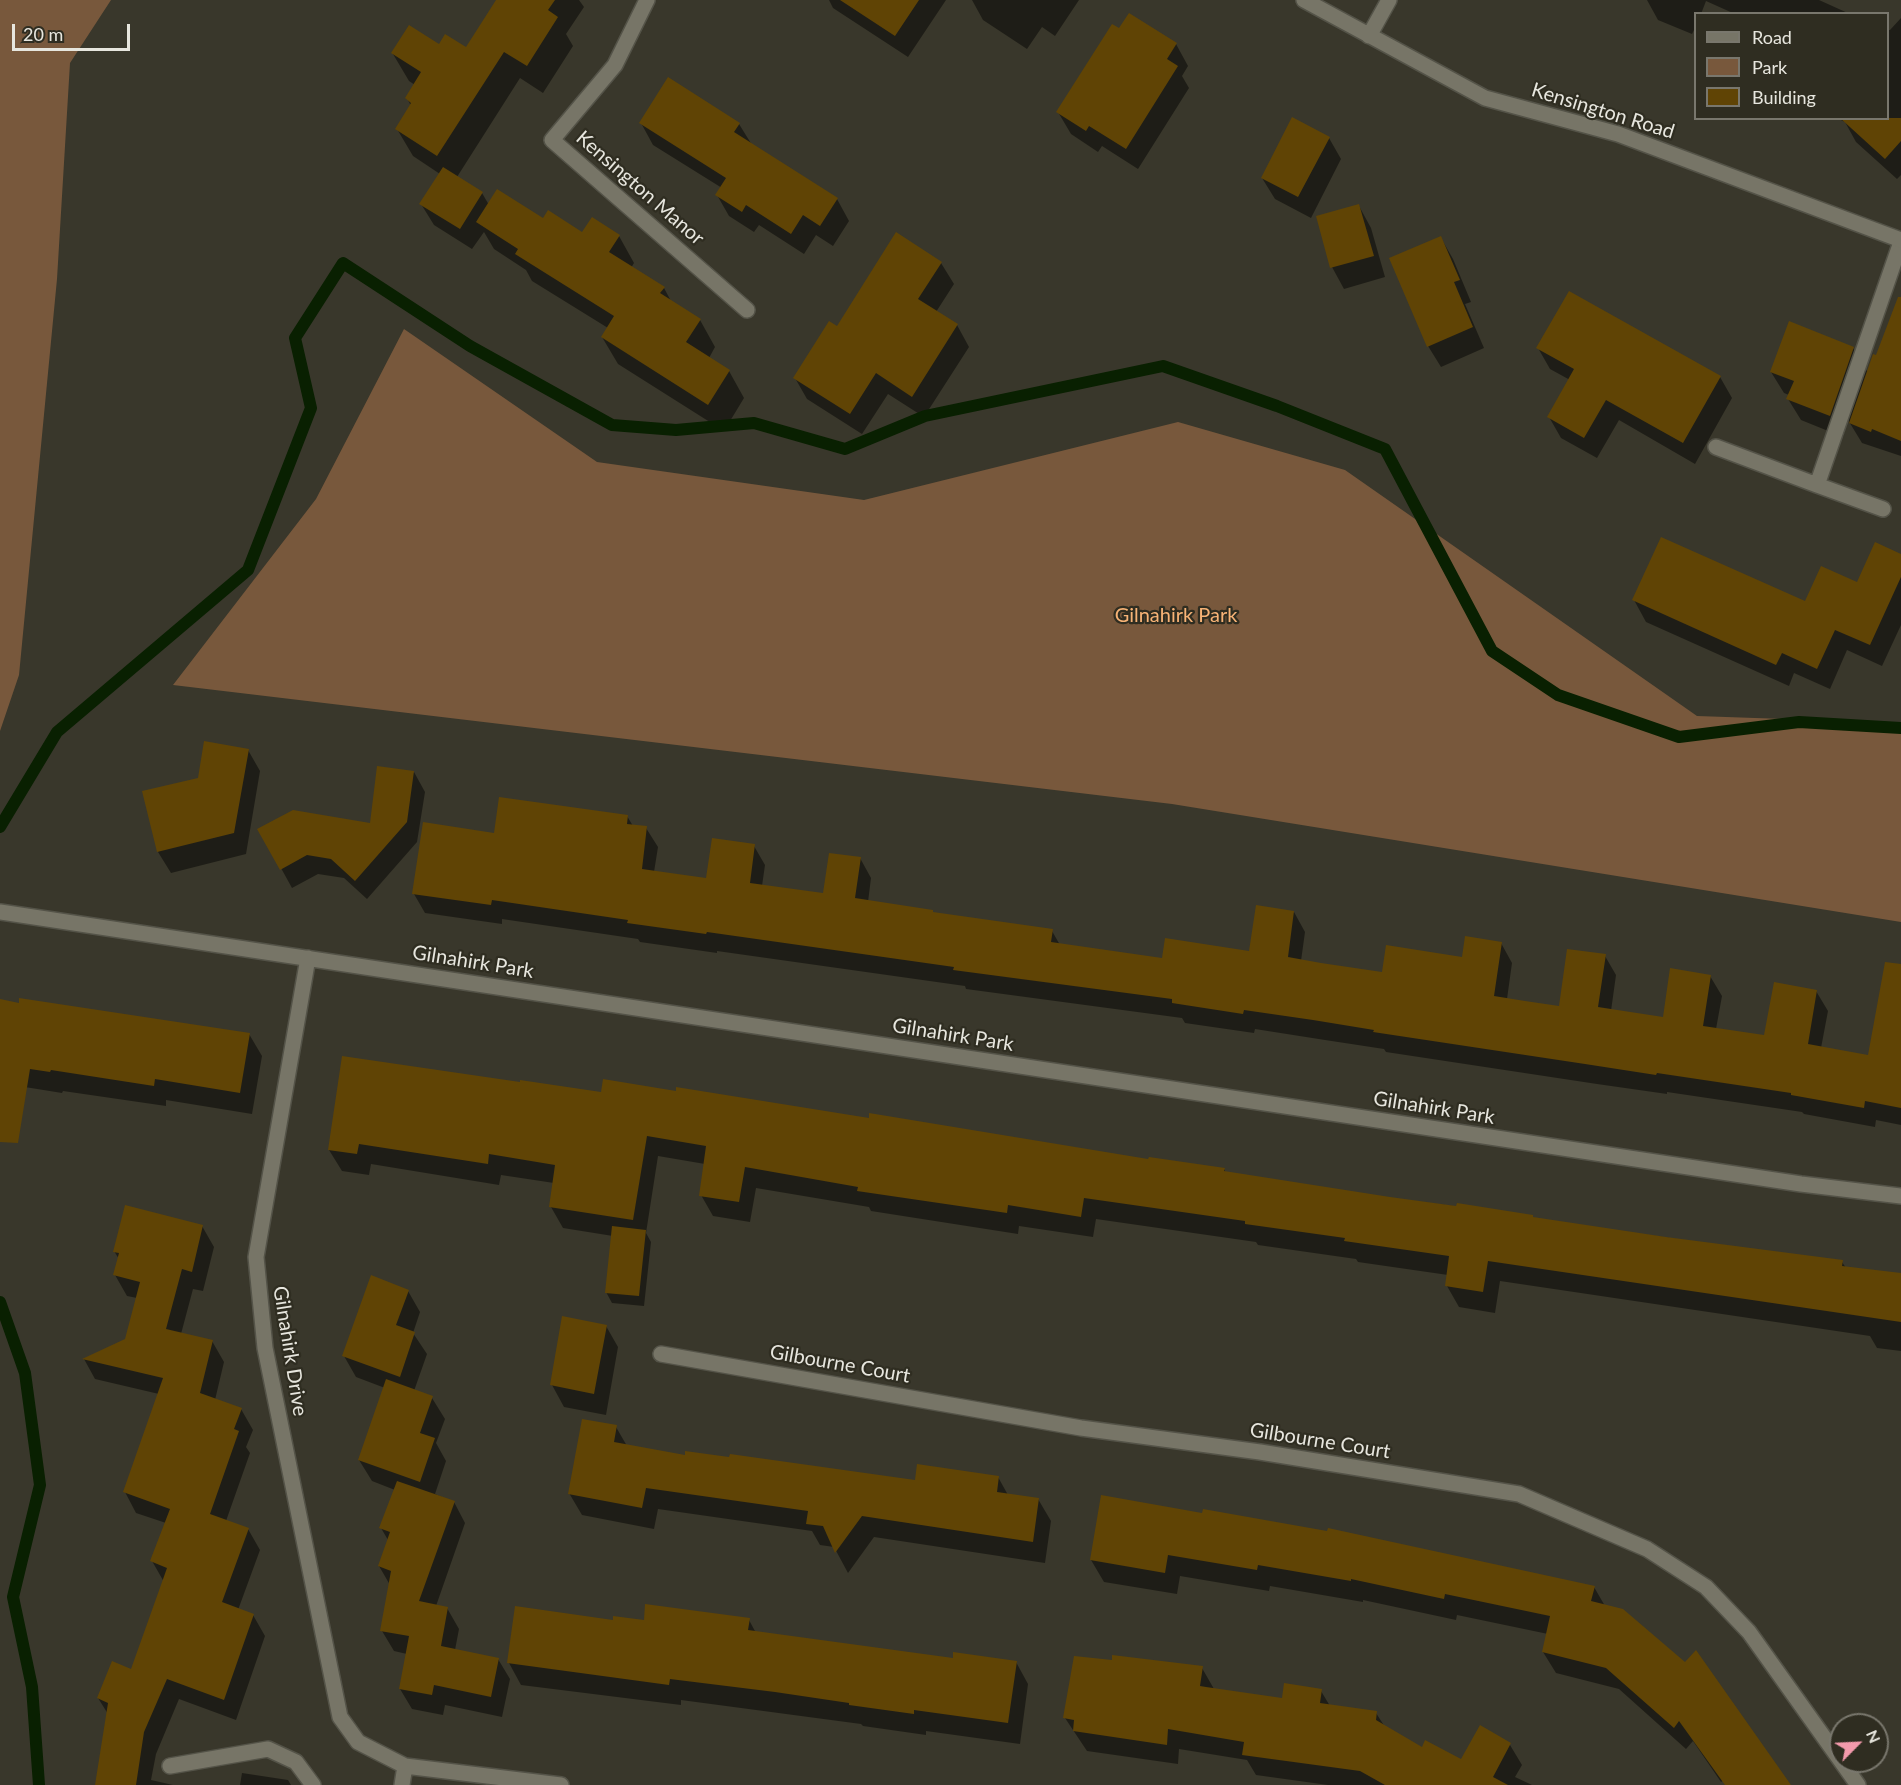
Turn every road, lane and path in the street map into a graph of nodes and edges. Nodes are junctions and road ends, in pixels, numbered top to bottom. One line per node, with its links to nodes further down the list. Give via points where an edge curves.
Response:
1 (647, 0): 6 (street, Kensington Manor, via 615,65 552,140)
2 (1304, 0): 4 (street, Kensington Road)
3 (1389, 0): 4 (street)
4 (1369, 36): 5 (street, Kensington Road, via 1485,98 1618,134)
5 (1901, 241): 8 (street)
6 (747, 309)
7 (1716, 447): 8 (street)
8 (1817, 485): 9 (street)
9 (1883, 509)
10 (0, 912): 11 (street, Gilnahirk Park)
11 (308, 958): 12 (street, Gilnahirk Park, via 1765,1179); 15 (street, Gilnahirk Drive, via 256,1257 265,1348 340,1717 358,1742)
12 (1901, 1196)
13 (661, 1354): 19 (street, Gilbourne Court, via 1081,1428 1519,1494 1647,1549 1706,1587 1749,1632)
14 (170, 1766): 16 (street, via 268,1749 296,1762)
15 (405, 1766): 17 (street); 18 (street)
16 (313, 1785)
17 (402, 1785)
18 (561, 1785)
19 (1858, 1785)

